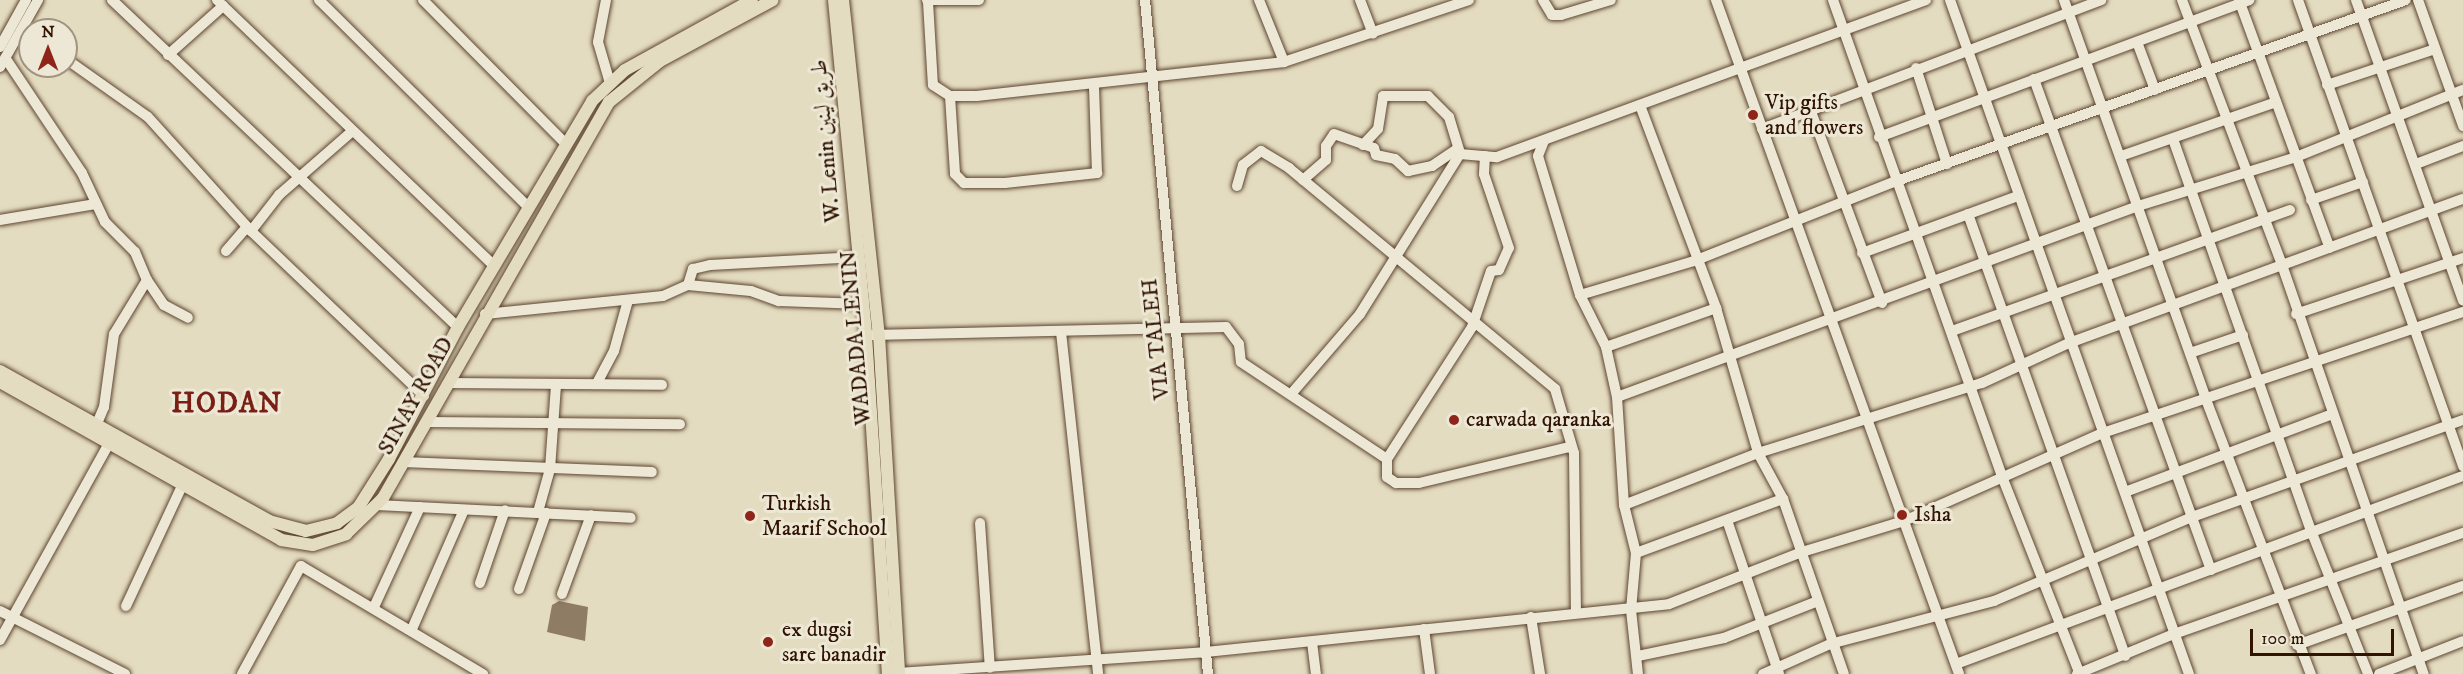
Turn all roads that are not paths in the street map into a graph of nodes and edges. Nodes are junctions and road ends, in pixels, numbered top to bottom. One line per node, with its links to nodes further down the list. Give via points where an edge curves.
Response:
1 (26, 0): 41 (street)
2 (38, 0): 34 (street)
3 (112, 0): 45 (street)
4 (319, 0): 103 (street)
5 (423, 0): 80 (street)
6 (606, 0): 56 (street, via 598,42)
7 (752, 0): 56 (main road, SINAY ROAD)
8 (773, 0): 144 (main road, SINAY ROAD, via 660,61 620,89 581,143)
9 (834, 0): 57 (main road, W. Lenin طريق لينين)
10 (843, 0): 57 (main road, WADADA LENIN)
11 (979, 0): 28 (street)
12 (1144, 0): 54 (street, VIA TALEH)
13 (1259, 0): 47 (street)
14 (1360, 0): 37 (street)
15 (1543, 0): 16 (street, via 1552,15)
16 (1611, 0)
17 (1716, 0): 51 (street)
18 (1833, 0): 36 (street)
19 (1926, 0): 36 (street)
20 (1950, 0): 42 (street)
21 (2064, 0): 32 (street)
22 (2102, 0): 32 (street)
23 (2182, 0): 35 (street)
24 (2298, 0): 38 (street)
25 (2356, 0): 33 (street)
26 (2406, 0): 33 (street)
27 (2418, 0): 43 (street)
28 (928, 1): 63 (street, via 933,85)
29 (1463, 1): 37 (street)
30 (2243, 1): 35 (street); 44 (street)
31 (220, 3): 45 (street); 75 (street)
32 (2069, 11): 42 (street); 46 (street)
33 (2362, 17): 38 (street); 50 (street)
34 (28, 18)
35 (2189, 21): 40 (street); 53 (street)
36 (1845, 31): 51 (street); 60 (street)
37 (1373, 34): 47 (street)
38 (2310, 35): 44 (street); 59 (street)
39 (18, 36): 48 (street)
40 (2137, 42): 46 (street); 61 (street)
41 (0, 46)
42 (1968, 49): 52 (street); 64 (street)
43 (2435, 49): 50 (street); 62 (street)
44 (2259, 53): 53 (street); 65 (street)
45 (168, 54): 91 (street)
46 (2086, 60): 55 (street); 67 (street)
47 (1284, 62): 54 (street)
48 (3, 63): 101 (street, via 82,173)
49 (78, 67): 112 (street, via 148,117)
50 (2381, 67): 59 (street); 69 (street)
51 (1741, 68): 66 (street); 74 (street)
52 (1916, 68): 60 (street); 70 (street)
53 (2207, 70): 61 (street); 71 (street)
54 (1149, 80): 58 (street); 152 (street, VIA TALEH)
55 (2034, 80): 64 (street); 73 (street)
56 (610, 83): 80 (main road, SINAY ROAD)
57 (848, 85): 121 (main road, W. Lenin طريق لينين); 156 (main road, WADADA LENIN)
58 (1094, 85): 63 (street); 63 (street, via 1098,173 1005,183 964,183 955,174)
59 (2327, 85): 76 (street)
60 (1865, 88): 68 (street); 77 (street)
61 (2155, 90): 67 (street)
62 (2458, 92): 69 (street); 72 (street)
63 (950, 96)
64 (1985, 96): 70 (street); 82 (street)
65 (2276, 102): 71 (street); 87 (street)
66 (1641, 108): 79 (street); 123 (street)
67 (2102, 108): 73 (street); 86 (street)
68 (1810, 109): 74 (street); 100 (street)
69 (2398, 117): 76 (street); 89 (street)
70 (1932, 118): 77 (street); 88 (street)
71 (2223, 120): 78 (street); 90 (street)
72 (2463, 126)
73 (2052, 127): 82 (street); 110 (street)
74 (1762, 129): 109 (street)
75 (350, 133): 91 (street); 127 (street)
76 (2347, 135): 87 (street); 94 (street)
77 (1879, 137): 93 (street)
78 (2173, 140): 86 (street); 96 (street)
79 (1544, 141): 85 (street, via 1504,156); 134 (street, via 1538,156)
80 (564, 142): 103 (main road, SINAY ROAD)
81 (1363, 145): 84 (street, via 1416,172); 84 (street, via 1378,129 1383,96 1420,95 1439,101); 92 (street, via 1330,135 1326,160)
82 (2003, 146): 88 (street); 97 (street)
83 (2463, 146): 89 (street)
84 (1459, 152): 85 (street); 119 (street, via 1418,228)
85 (1485, 156): 148 (street, via 1484,174 1509,248 1499,270 1491,271)
86 (2121, 156): 102 (street)
87 (2296, 157): 90 (street); 99 (street)
88 (1947, 164): 93 (street)
89 (2416, 164): 104 (street)
90 (2243, 172): 96 (street); 108 (street)
91 (298, 177): 112 (street); 150 (street)
92 (1303, 180): 95 (street, via 1261,151 1242,165); 119 (street)
93 (1894, 182): 100 (street); 113 (street)
94 (2363, 182): 99 (street); 111 (street)
95 (1237, 186)
96 (2189, 188): 102 (street); 114 (street)
97 (2018, 196): 106 (street); 115 (street)
98 (2463, 199): 104 (street)
99 (2311, 200): 116 (street)
100 (1845, 202): 109 (street); 118 (street)
101 (96, 204): 107 (street); 130 (street, via 135,252)
102 (2138, 206): 110 (street); 120 (street)
103 (528, 207): 127 (main road, SINAY ROAD)
104 (2434, 209): 111 (street); 124 (street)
105 (2290, 210): 108 (street)
106 (1968, 214): 113 (street); 125 (street)
107 (0, 220)
108 (2265, 220): 114 (street); 126 (street)
109 (1793, 223): 123 (street); 147 (street)
110 (2087, 225): 115 (street); 128 (street)
111 (2382, 227): 116 (street); 129 (street)
112 (249, 229): 117 (street); 173 (street)
113 (1916, 234): 118 (street); 131 (street)
114 (2208, 237): 120 (street); 133 (street)
115 (2035, 244): 125 (street); 135 (street)
116 (2330, 248): 126 (street)
117 (226, 251)
118 (1862, 253): 138 (street)
119 (1394, 256): 148 (street, via 1463,309); 172 (street, via 1360,314)
120 (2155, 256): 128 (street); 140 (street)
121 (858, 257): 132 (street, via 710,265 693,269); 139 (main road, W. Lenin طريق لينين)
122 (2463, 258): 124 (street)
123 (1694, 261): 134 (street); 141 (street)
124 (2449, 263): 129 (street); 137 (street)
125 (1984, 264): 131 (street); 143 (street)
126 (2282, 265): 133 (street); 145 (street)
127 (494, 266): 150 (main road, SINAY ROAD)
128 (2104, 274): 135 (street); 149 (street)
129 (2399, 279): 145 (street); 151 (street)
130 (147, 280): 146 (street, via 164,305); 183 (street, via 114,334 104,407)
131 (1932, 283): 138 (street); 153 (street)
132 (688, 285): 136 (street, via 663,296); 139 (street, via 751,291 779,301)
133 (2224, 286): 140 (street); 157 (street)
134 (1580, 295): 159 (street)
135 (2052, 295): 143 (street); 158 (street)
136 (628, 300): 144 (street); 169 (street, via 614,351)
137 (2463, 301)
138 (1882, 303): 147 (street)
139 (863, 304): 155 (main road, W. Lenin طريق لينين)
140 (2173, 306): 149 (street); 160 (street)
141 (1716, 308): 159 (street); 161 (street)
142 (2463, 312): 151 (street)
143 (2003, 313): 153 (street); 162 (street)
144 (485, 314): 168 (main road, SINAY ROAD)
145 (2296, 314): 163 (street)
146 (188, 318)
147 (1828, 322): 161 (street); 178 (street)
148 (1471, 323): 188 (street, via 1555,390); 192 (street, via 1416,420)
149 (2122, 324): 158 (street); 177 (street)
150 (458, 327): 173 (main road, SINAY ROAD)
151 (2415, 327): 163 (street); 182 (street)
152 (1175, 328): 154 (street); 172 (street, via 1226,327 1239,344 1241,362); 259 (street, VIA TALEH)
153 (1952, 331): 166 (street)
154 (1061, 332): 156 (street); 263 (street)
155 (866, 335): 156 (street); 270 (main road, W. Lenin طريق لينين)
156 (879, 335): 270 (main road, WADADA LENIN)
157 (2242, 335): 160 (street); 167 (street)
158 (2069, 343): 162 (street); 185 (street)
159 (1606, 347): 174 (street)
160 (2190, 353): 175 (street)
161 (1731, 355): 174 (street); 189 (street)
162 (2021, 362): 166 (street, via 2006,374); 191 (street)
163 (2313, 363): 167 (street); 176 (street)
164 (0, 372): 183 (main road, SINAY ROAD)
165 (0, 382): 187 (main road, SINAY ROAD)
166 (1971, 382): 178 (street); 200 (street)
167 (2260, 382): 175 (street); 186 (street)
168 (449, 383): 170 (street); 180 (main road, SINAY ROAD)
169 (597, 383): 170 (street); 171 (street)
170 (556, 385): 184 (street)
171 (662, 385)
172 (1292, 393): 192 (street, via 1317,416)
173 (424, 396): 183 (main road, SINAY ROAD, via 358,508 337,524 306,531 270,521)
174 (1617, 398): 207 (street)
175 (2205, 398): 177 (street); 190 (street)
176 (2331, 414): 186 (street); 193 (street)
177 (2154, 415): 185 (street); 198 (street)
178 (1867, 418): 189 (street); 216 (street)
179 (2463, 420): 182 (street)
180 (427, 422): 184 (street); 194 (main road, SINAY ROAD)
181 (680, 424): 184 (street)
182 (2446, 425): 193 (street); 195 (street)
183 (96, 426)
184 (552, 427): 196 (street)
185 (2103, 432): 191 (street); 203 (street)
186 (2277, 434): 190 (street); 201 (street)
187 (109, 444): 202 (main road, SINAY ROAD); 247 (street)
188 (1569, 447): 192 (street, via 1419,483 1396,483 1387,477); 244 (street, via 1579,535)
189 (1758, 453): 205 (street); 207 (street)
190 (2229, 454): 198 (street); 204 (street)
191 (2053, 455): 200 (street); 225 (street)
192 (1387, 459)
193 (2348, 461): 201 (street); 209 (street)
194 (403, 462): 196 (street); 206 (main road, SINAY ROAD)
195 (2463, 467)
196 (550, 469): 197 (street); 212 (street)
197 (652, 472)
198 (2176, 474): 203 (street); 214 (street)
199 (2463, 476): 209 (street)
200 (2003, 478): 216 (street); 230 (street)
201 (2293, 478): 204 (street); 219 (street)
202 (182, 486): 206 (main road, SINAY ROAD, via 261,531 296,543 329,542 346,534); 238 (street)
203 (2125, 492): 221 (street)
204 (2246, 498): 214 (street); 222 (street)
205 (1783, 499): 217 (street); 223 (street)
206 (377, 505): 208 (street)
207 (1624, 505): 224 (street)
208 (420, 507): 210 (street); 239 (street)
209 (2366, 509): 219 (street); 226 (street)
210 (464, 510): 211 (street); 250 (street)
211 (505, 510): 212 (street); 231 (street)
212 (542, 512): 213 (street); 233 (street)
213 (591, 515): 215 (street); 235 (street)
214 (2192, 517): 221 (street); 227 (street)
215 (631, 518)
216 (1904, 521): 223 (street); 245 (street)
217 (1728, 523): 224 (street); 228 (street)
218 (980, 524): 264 (street)
219 (2312, 533): 222 (street); 229 (street)
220 (2463, 533): 226 (street)
221 (2141, 541): 225 (street); 234 (street)
222 (2263, 550): 227 (street); 236 (street)
223 (1803, 552): 228 (street); 237 (street)
224 (1636, 554): 241 (street)
225 (2091, 562): 230 (street); 240 (street)
226 (2385, 562): 229 (street); 242 (street)
227 (2211, 570): 234 (street)
228 (1746, 573): 241 (street, via 1670,604); 248 (street)
229 (2333, 581): 236 (street); 252 (street)
230 (2042, 582): 245 (street, via 1994,602); 249 (street)
231 (480, 583)
232 (2463, 586): 242 (street)
233 (519, 589)
234 (2158, 589): 240 (street); 253 (street)
235 (562, 594)
236 (2280, 598): 253 (street); 258 (street)
237 (1818, 602): 248 (street); 257 (street)
238 (126, 606)
239 (374, 607): 250 (street); 268 (street, via 301,566)
240 (2109, 609): 249 (street); 261 (street)
241 (1631, 610): 244 (street); 260 (street)
242 (2401, 610): 252 (street); 262 (street)
243 (0, 611): 247 (street)
244 (1576, 613): 246 (street)
245 (1937, 614): 257 (street); 265 (street)
246 (1532, 617): 251 (street); 275 (street)
247 (13, 618): 254 (street); 267 (street)
248 (1762, 620): 260 (street, via 1704,644); 266 (street)
249 (2063, 626): 265 (street); 279 (street)
250 (412, 629): 269 (street)
251 (1424, 629): 256 (street); 274 (street)
252 (2347, 630): 258 (street); 282 (street)
253 (2174, 634): 261 (street); 280 (street)
254 (0, 640)
255 (2463, 641): 262 (street)
256 (1312, 642): 259 (street); 273 (street)
257 (1830, 644): 266 (street); 278 (street)
258 (2298, 645): 281 (street)
259 (1206, 652): 263 (street); 272 (street, VIA TALEH)
260 (1638, 656): 276 (street)
261 (2125, 656): 279 (street)
262 (2419, 658): 283 (street); 284 (street)
263 (1096, 660): 264 (street); 271 (street)
264 (990, 668): 270 (street)
265 (1957, 669)
266 (1778, 671): 277 (street)
267 (125, 674)
268 (242, 674)
269 (483, 674)
270 (895, 674)
271 (1098, 674)
272 (1208, 674)
273 (1316, 674)
274 (1430, 674)
275 (1540, 674)
276 (1638, 674)
277 (1763, 674)
278 (1844, 674)
279 (2079, 674)
280 (2189, 674)
281 (2311, 674)
282 (2368, 674)
283 (2379, 674)
284 (2424, 674)

